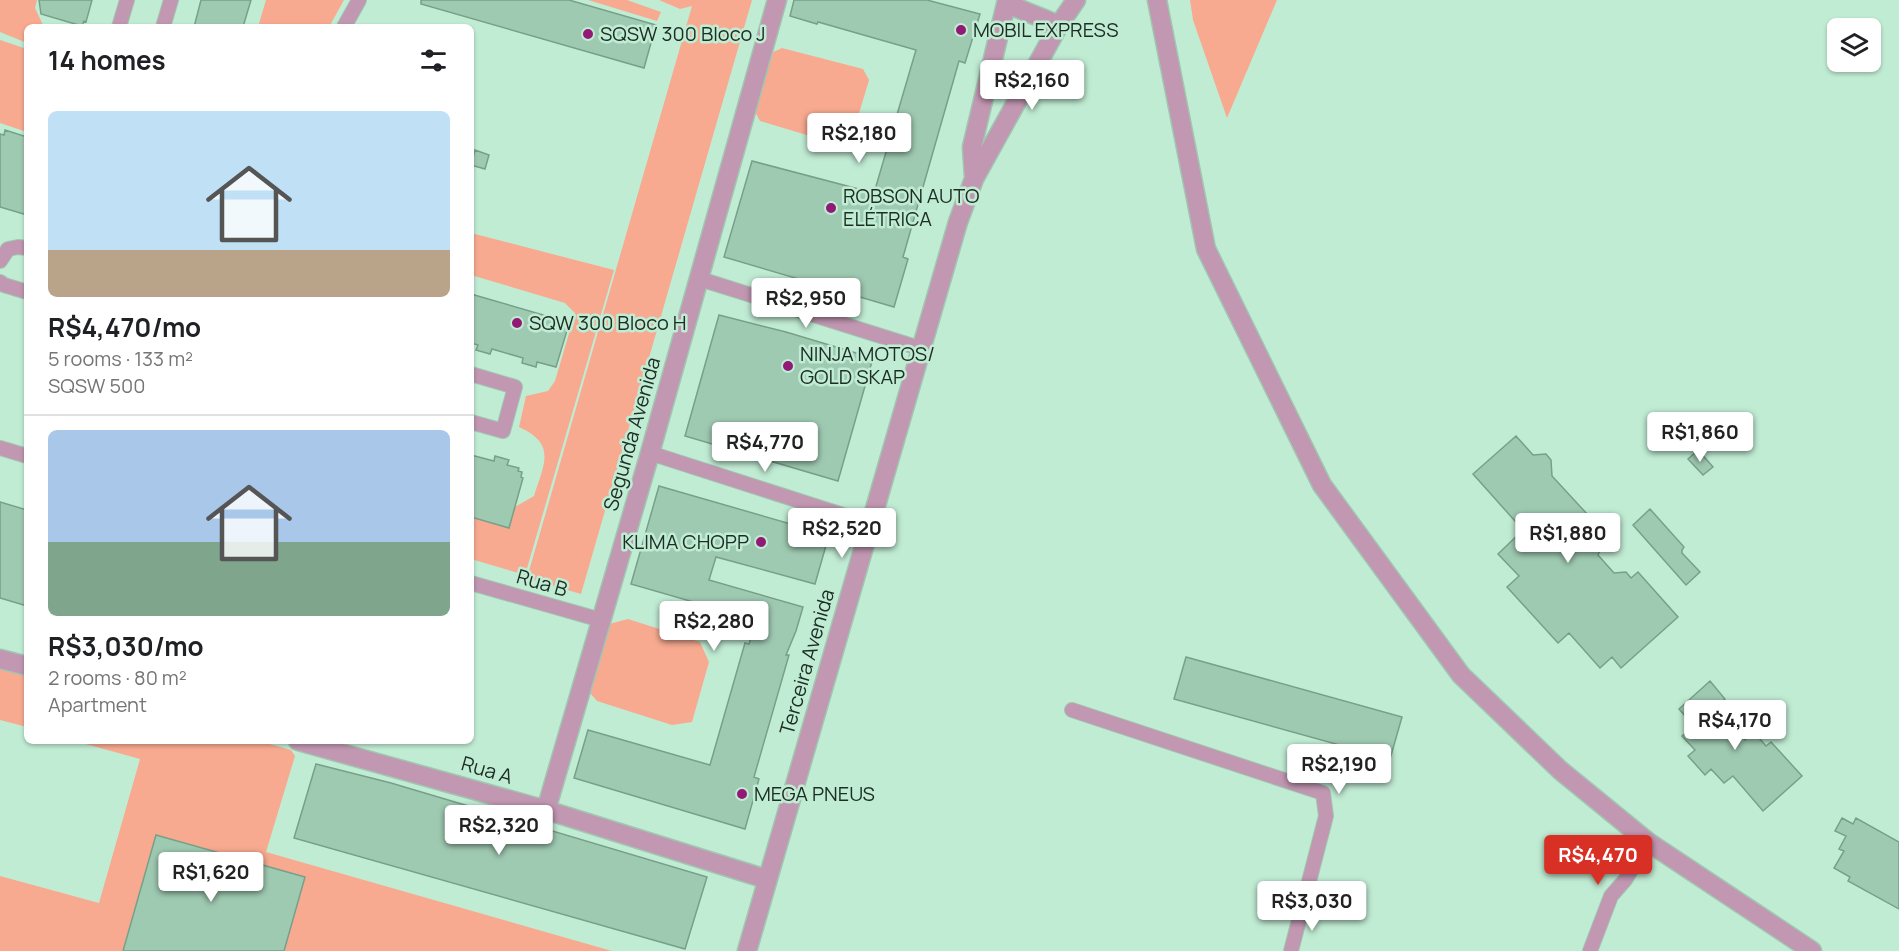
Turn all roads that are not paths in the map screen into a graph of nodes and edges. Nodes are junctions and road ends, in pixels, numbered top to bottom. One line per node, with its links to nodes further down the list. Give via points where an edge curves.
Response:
1 (127, 0): 8 (street)
2 (171, 0): 9 (street)
3 (359, 0): 10 (street)
4 (777, 0): 15 (street, Segunda Avenida)
5 (1009, 0): 11 (street, via 1017,8); 12 (street, Terceira Avenida, via 972,147)
6 (1076, 0): 11 (street, Terceira Avenida)
7 (1157, 0): 32 (street, via 1206,249 1322,485 1461,675 1560,770)
8 (120, 24)
9 (164, 24)
10 (346, 24)
11 (1059, 26): 12 (street, Terceira Avenida)
12 (974, 179): 18 (street, Terceira Avenida)
13 (24, 247): 14 (street, via 8,249)
14 (0, 261)
15 (700, 279): 18 (street); 22 (street, Segunda Avenida)
16 (0, 282): 17 (street)
17 (24, 291)
18 (922, 349): 24 (street, Terceira Avenida)
19 (474, 375): 20 (street, via 515,387 503,431)
20 (474, 423)
21 (0, 448): 23 (street)
22 (650, 453): 24 (street); 26 (street, Segunda Avenida)
23 (24, 455)
24 (870, 524): 33 (street, Terceira Avenida)
25 (474, 584): 26 (street, Rua B)
26 (601, 620): 31 (street, Segunda Avenida)
27 (0, 659): 28 (street)
28 (24, 665)
29 (1072, 710): 35 (street, via 1323,793 1326,816)
30 (309, 744): 31 (street, Rua A)
31 (546, 810): 33 (street, Rua A)
32 (1648, 842): 36 (street, via 1611,896); 37 (street)
33 (766, 879): 34 (street, Terceira Avenida)
34 (747, 951)
35 (1291, 951)
36 (1590, 951)
37 (1812, 951)

